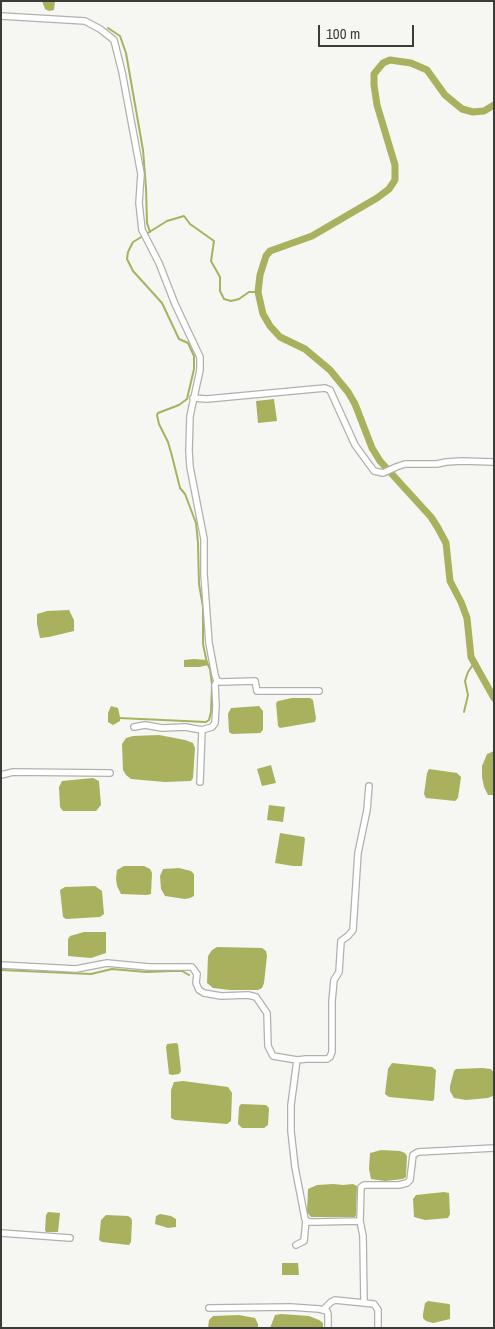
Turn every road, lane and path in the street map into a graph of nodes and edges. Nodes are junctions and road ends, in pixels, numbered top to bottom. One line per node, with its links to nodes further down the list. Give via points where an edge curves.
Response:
1 (1, 16): 2 (street, via 85,21 114,40 140,167 139,203 143,231 174,304 199,352 200,370)
2 (193, 398): 4 (street, via 325,388 333,395 355,445 374,471 383,473 405,464); 5 (street, via 190,467 204,539 210,643)
3 (494, 457): 4 (street)
4 (494, 462)
5 (217, 681): 6 (street, via 255,682 257,690); 8 (street, via 215,723)
6 (319, 691)
7 (134, 727): 8 (street)
8 (202, 730): 11 (street)
9 (110, 773): 10 (street, via 13,772)
10 (1, 775)
11 (200, 782)
12 (370, 786): 14 (street, via 358,853 353,930 342,941 339,972 334,980 332,1052 326,1059)
13 (1, 965): 14 (street, via 76,969 107,964 192,967 197,974 199,990 204,993 256,997 267,1013 268,1046 273,1056)
14 (297, 1060): 16 (street, via 291,1105 292,1131 295,1167)
15 (494, 1148): 17 (street, via 418,1152 413,1155 407,1182 364,1185 361,1188)
16 (306, 1220): 17 (street); 20 (street, via 304,1241)
17 (360, 1221): 21 (street)
18 (1, 1233): 19 (street)
19 (70, 1238)
20 (296, 1245)
21 (364, 1302): 23 (street, via 335,1300); 25 (street, via 376,1306)
22 (209, 1308): 23 (street)
23 (323, 1310): 24 (street, via 328,1314)
24 (328, 1328)
25 (378, 1328)

